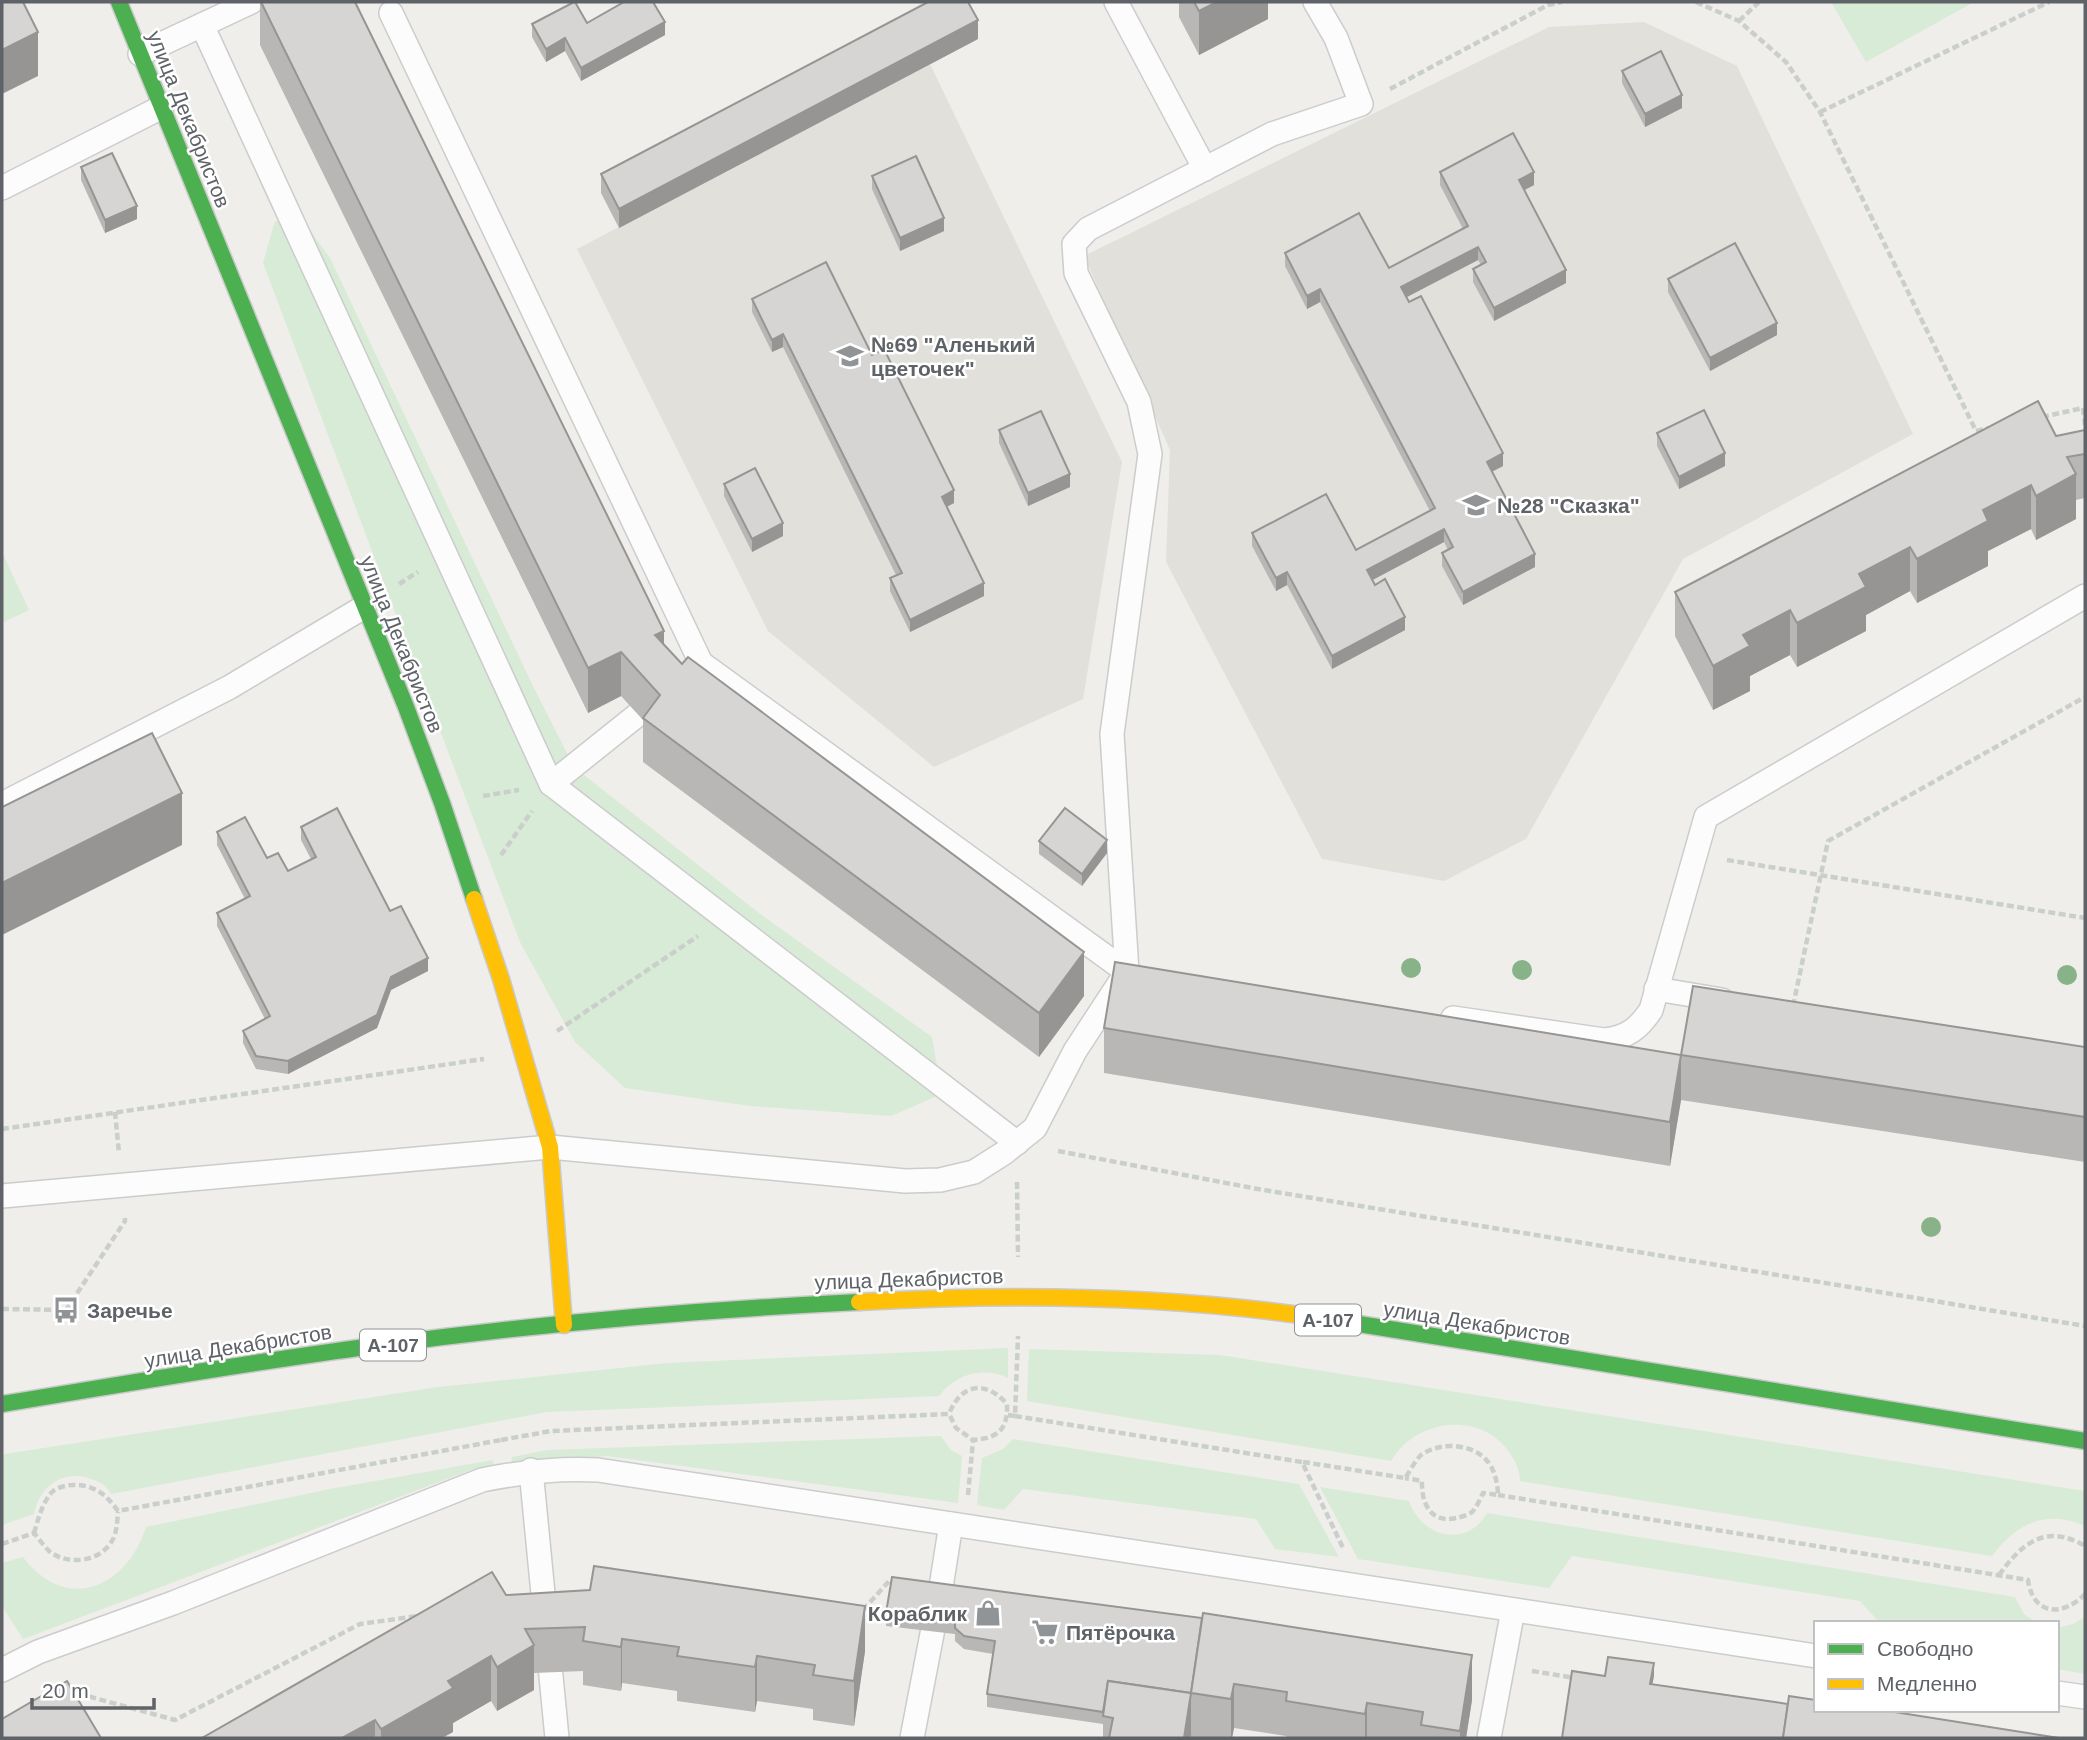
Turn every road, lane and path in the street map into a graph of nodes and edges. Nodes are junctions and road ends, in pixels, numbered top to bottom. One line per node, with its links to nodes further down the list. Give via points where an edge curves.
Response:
1 (119, 2): 13 (main road, улица Декабристов)
2 (251, 2): 12 (lane)
3 (1116, 2): 17 (lane)
4 (1315, 2): 14 (lane, via 1336,38)
5 (1562, 2): 9 (path)
6 (1696, 2): 11 (path)
7 (1759, 2): 11 (path)
8 (2049, 2): 16 (path)
9 (1545, 3): 14 (path)
10 (391, 13): 26 (lane)
11 (1739, 21): 16 (path, via 1786,62)
12 (202, 25): 13 (lane); 23 (lane)
13 (140, 54): 15 (main road, улица Декабристов)
14 (1362, 104): 17 (lane, via 1272,134)
15 (162, 107): 18 (lane); 25 (main road, улица Декабристов)
16 (1820, 113): 22 (path, via 1976,431)
17 (1205, 169): 36 (lane, via 1088,229 1074,244 1076,273 1139,402 1150,454 1112,734)
18 (2, 188)
19 (2085, 407): 20 (path); 21 (path)
20 (2030, 420)
21 (2085, 425)
22 (1989, 428)
23 (445, 554): 25 (path); 28 (lane)
24 (2085, 596): 32 (lane, via 1706,817)
25 (364, 607): 29 (main road, улица Декабристов); 30 (lane, via 230,687)
26 (701, 663): 28 (lane); 36 (lane)
27 (2085, 697): 31 (path, via 1828,841)
28 (551, 784): 29 (path); 33 (path); 34 (lane)
29 (443, 803): 33 (main road, улица Декабристов)
30 (2, 804)
31 (1821, 874): 32 (path, via 1717,858); 35 (path); 39 (path)
32 (1688, 879): 38 (lane)
33 (473, 896): 41 (main road, улица Декабристов)
34 (725, 918): 41 (path); 44 (lane)
35 (2085, 918)
36 (1127, 972): 37 (lane); 44 (lane, via 1075,1051 1035,1128)
37 (1154, 976)
38 (1657, 989): 39 (lane); 40 (lane, via 1651,1010 1639,1027 1620,1039)
39 (1793, 1010)
40 (1427, 1014)
41 (523, 1054): 42 (path); 45 (main road, улица Декабристов)
42 (115, 1112): 43 (path); 46 (path)
43 (2, 1129)
44 (1017, 1143): 45 (lane, via 974,1172 940,1180 905,1181); 48 (path); 51 (path, via 1258,1189)
45 (550, 1147): 46 (lane); 50 (main road, улица Декабристов)
46 (122, 1187): 47 (lane); 49 (path, via 125,1221 66,1310)
47 (2, 1196)
48 (1018, 1297): 50 (main road, улица Декабристов / А-107, via 768,1306); 55 (path); 58 (main road, улица Декабристов / А-107, via 1224,1305 1288,1313)
49 (2, 1309)
50 (564, 1325): 52 (main road, улица Декабристов / А-107, via 329,1353)
51 (2085, 1326)
52 (2, 1404)
53 (949, 1414): 54 (path, via 960,1396 984,1388 997,1392 1007,1404); 56 (path, via 551,1432); 57 (path, via 956,1428)
54 (1008, 1415): 55 (path); 57 (path, via 1004,1427 990,1439)
55 (1015, 1416): 60 (path)
56 (501, 1440): 59 (path); 65 (path)
57 (973, 1440): 64 (path)
58 (2085, 1441)
59 (502, 1452)
60 (1302, 1462): 62 (path); 70 (path)
61 (531, 1470): 66 (lane, via 598,1470); 79 (lane, via 482,1480); 84 (lane)
62 (1405, 1478): 63 (path, via 1422,1481 1422,1500 1429,1511 1447,1520 1474,1511 1483,1493); 63 (path, via 1421,1455 1441,1446 1467,1447 1492,1468)
63 (1498, 1495): 71 (path)
64 (967, 1504)
65 (118, 1511): 67 (path, via 98,1490 67,1485 53,1491); 67 (path, via 110,1545 94,1558 68,1561 50,1551)
66 (950, 1524): 72 (lane); 74 (lane)
67 (34, 1533): 68 (path)
68 (2, 1544)
69 (2085, 1546): 71 (path, via 2071,1537 2033,1540 2014,1554)
70 (1348, 1558)
71 (1998, 1575): 73 (path, via 2028,1580 2034,1600 2045,1608 2061,1610)
72 (942, 1587): 76 (path, via 890,1580); 85 (lane)
73 (2085, 1594)
74 (1513, 1610): 77 (lane); 78 (lane)
75 (426, 1615): 81 (path, via 360,1624 176,1720)
76 (855, 1618)
77 (1814, 1656)
78 (1503, 1667): 80 (path); 86 (lane)
79 (2, 1670)
80 (1586, 1679)
81 (66, 1691)
82 (2059, 1693): 83 (lane)
83 (2085, 1697)
84 (557, 1738)
85 (912, 1738)
86 (1489, 1738)

